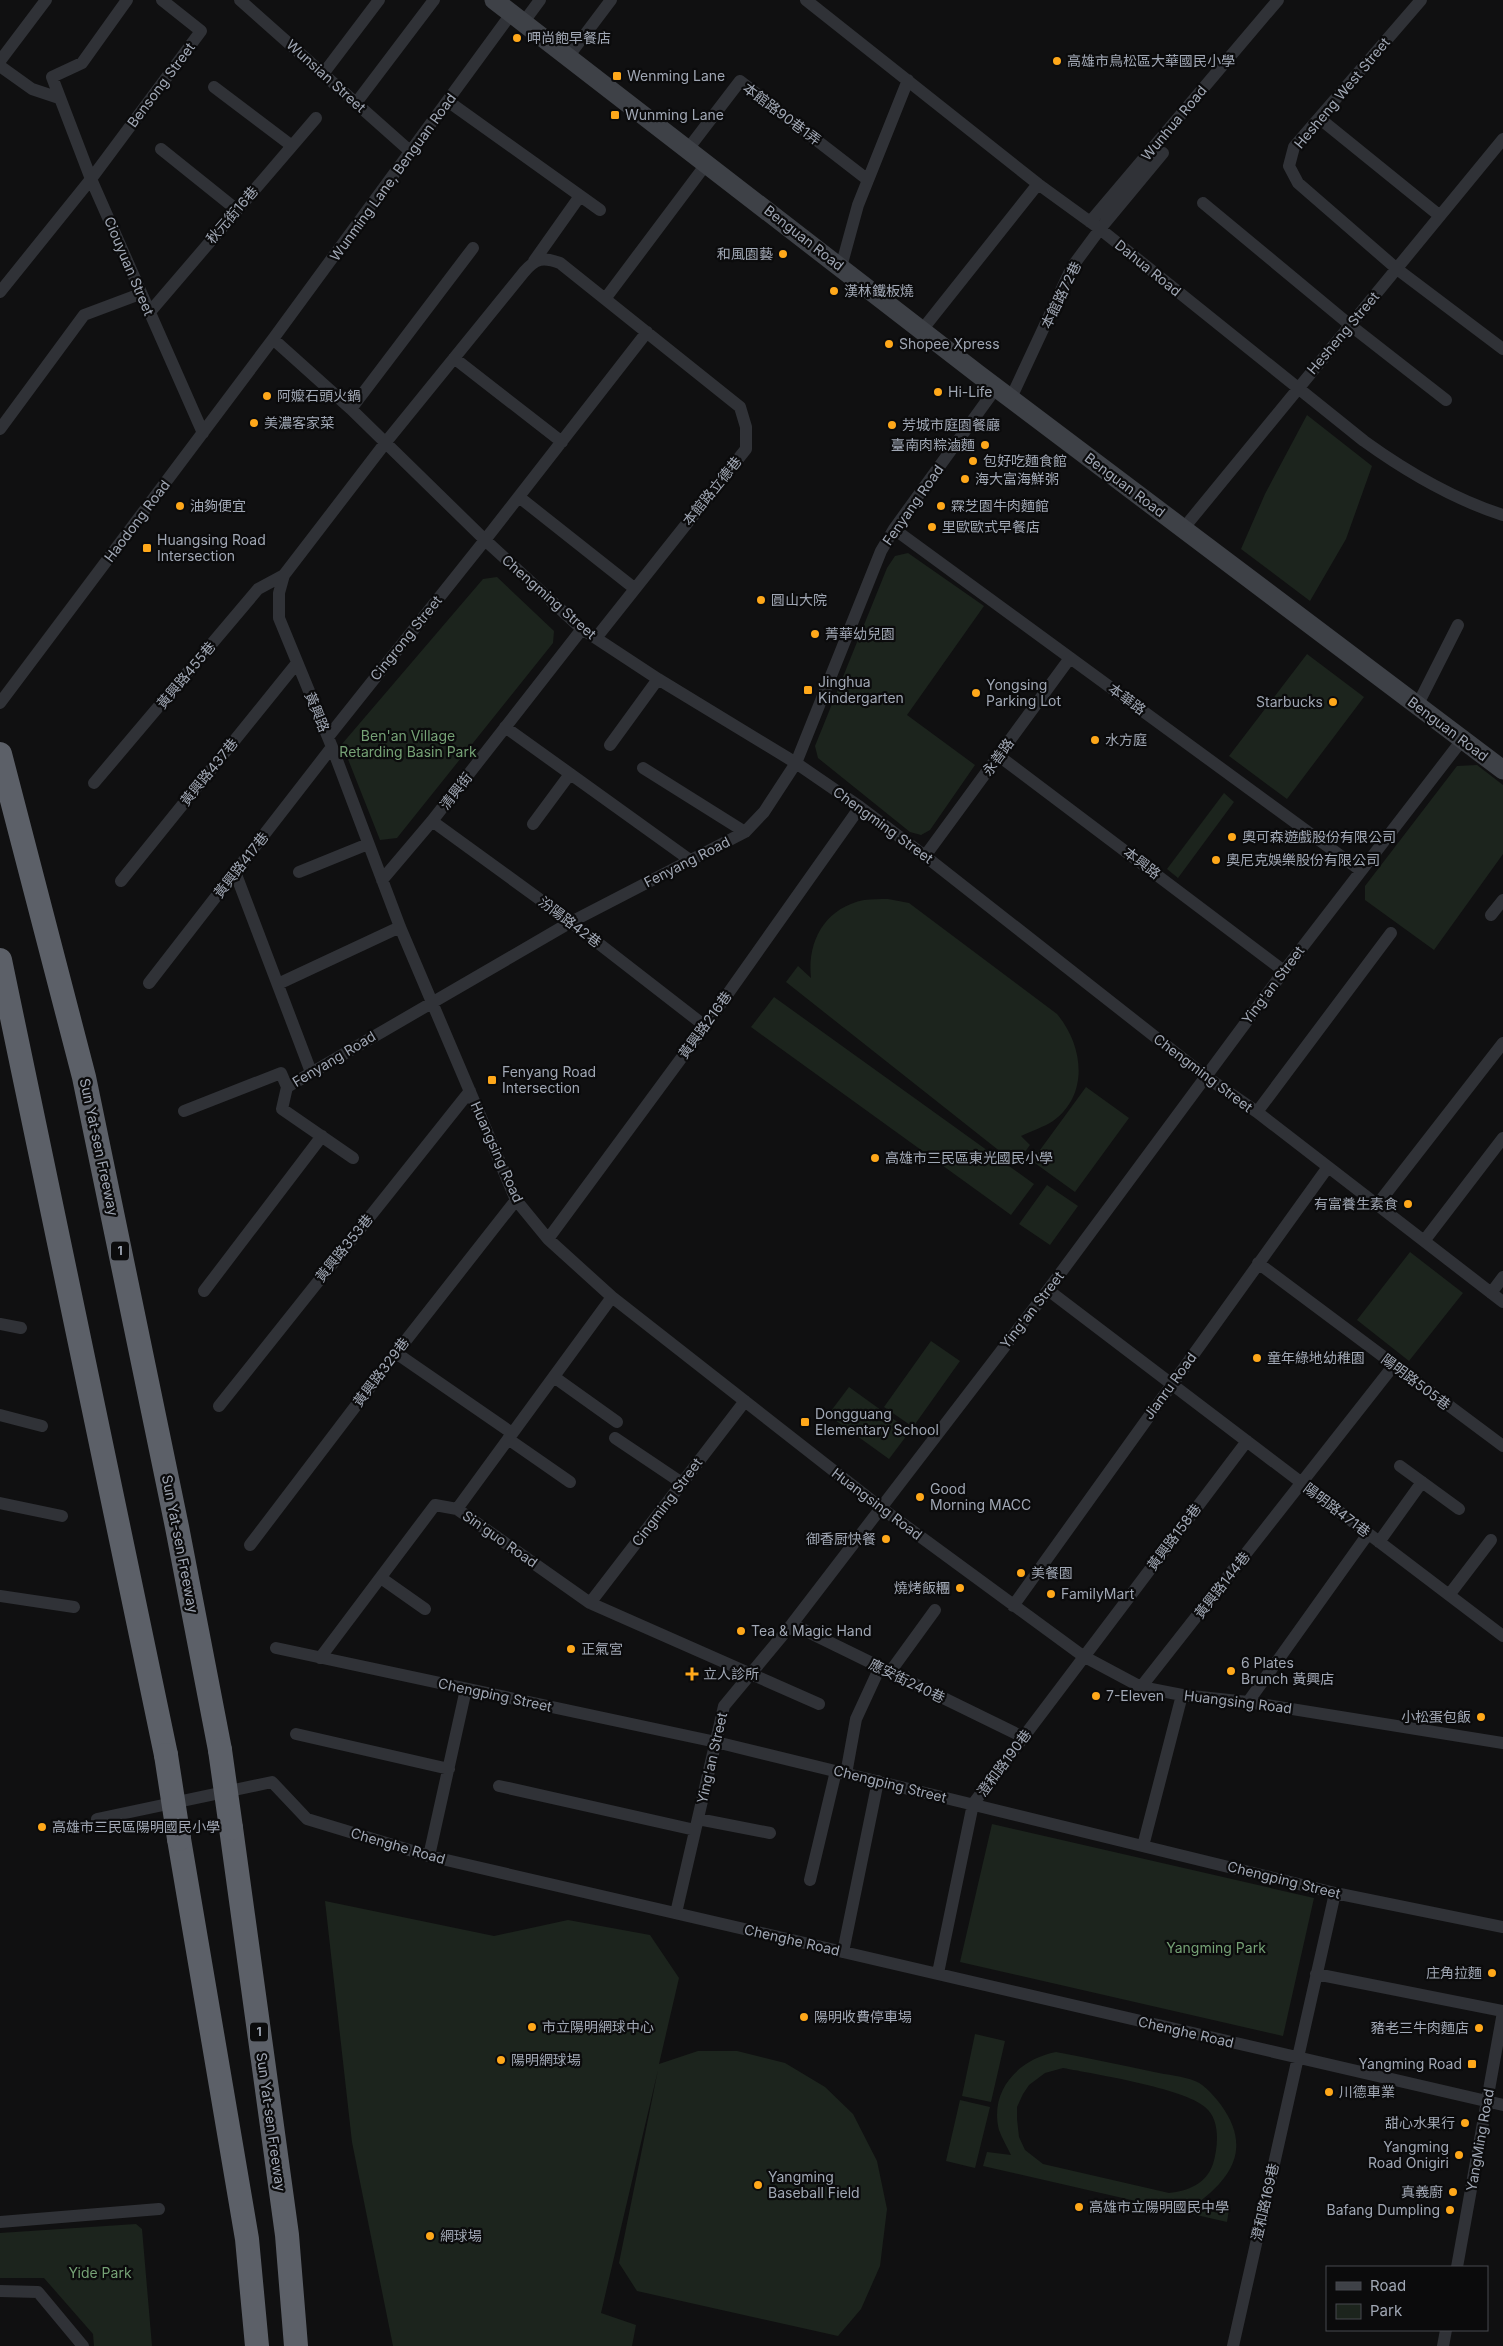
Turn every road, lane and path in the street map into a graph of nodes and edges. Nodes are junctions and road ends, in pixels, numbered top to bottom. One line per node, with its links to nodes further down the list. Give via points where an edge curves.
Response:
1 (46, 0): 15 (street)
2 (127, 0): 20 (street, Ciouyuan Street, via 82,63 52,77)
3 (162, 0): 32 (street, Bensong Street, via 201,31)
4 (240, 0): 17 (street, Wunsian Street)
5 (379, 0): 17 (street)
6 (434, 0): 22 (street)
7 (494, 0): 13 (street, Benguan Road)
8 (540, 0): 13 (street, Wunming Lane, Benguan Road)
9 (611, 0): 14 (street)
10 (806, 0): 18 (street, Dahua Road)
11 (1278, 0): 40 (street, Wunhua Road)
12 (1421, 0): 24 (street, Hesheng West Street)
13 (517, 19): 14 (street, Benguan Road); 21 (street, Wunming Lane, Benguan Road)
14 (568, 57): 28 (street, Benguan Road)
15 (0, 61)
16 (0, 66): 20 (street, via 32,89)
17 (323, 74): 22 (street, Wunsian Street)
18 (908, 80): 33 (street); 34 (street, Dahua Road)
19 (214, 87): 26 (street)
20 (59, 98): 32 (street, Ciouyuan Street)
21 (449, 102): 29 (street, Wunming Lane, Benguan Road); 35 (street)
22 (356, 103): 29 (street, Wunsian Street)
23 (316, 118): 26 (street, 秋元街16巷)
24 (1319, 118): 39 (street); 44 (street, Hesheng West Street, via 1294,147 1289,166 1298,183)
25 (1503, 139): 39 (street, Hesheng Street)
26 (292, 146): 37 (street, 秋元街16巷)
27 (161, 149): 37 (street)
28 (688, 149): 31 (street, Benguan Road); 33 (street, 本館路90巷1弄, via 740,81)
29 (411, 152): 52 (street, Wunming Lane, Benguan Road)
30 (1163, 153): 40 (street, 本館路72巷)
31 (708, 164): 43 (street, Benguan Road); 47 (street)
32 (91, 179): 45 (street); 46 (street, Ciouyuan Street)
33 (868, 180): 43 (street)
34 (1038, 184): 40 (street, Dahua Road); 50 (street)
35 (580, 196): 38 (street); 42 (street)
36 (1203, 203): 49 (street)
37 (237, 210): 48 (street, 秋元街16巷)
38 (600, 210)
39 (1440, 216): 44 (street, Hesheng Street)
40 (1095, 226): 55 (street, Dahua Road); 56 (street, 本館路72巷)
41 (473, 248): 58 (street)
42 (534, 261): 47 (street, 本館路立德巷, via 546,258 560,263); 54 (street, 黃興路)
43 (841, 267): 50 (street, Benguan Road)
44 (1397, 268): 49 (street, Hesheng Street); 53 (street, Hesheng West Street)
45 (0, 292)
46 (140, 294): 48 (street, Ciouyuan Street); 59 (street, via 84,315)
47 (605, 299): 51 (street, 本館路立德巷)
48 (149, 313): 60 (street, Ciouyuan Street)
49 (1350, 325): 55 (street, Hesheng Street); 57 (street)
50 (922, 330): 56 (street, Benguan Road)
51 (647, 332): 62 (street); 69 (street, 本館路立德巷, via 740,407 746,427 746,449)
52 (273, 339): 58 (street, Chengming Street); 60 (street, Haodong Road)
53 (1503, 349)
54 (454, 358): 61 (street, 黃興路); 62 (street)
55 (1296, 388): 64 (street, Dahua Road, via 1400,467 1476,506); 66 (street, Hesheng Street)
56 (1004, 393): 65 (street, Fenyang Road); 66 (street, Benguan Road)
57 (1446, 400)
58 (351, 409): 61 (street, Chengming Street)
59 (0, 428)
60 (202, 433): 76 (street, Haodong Road)
61 (386, 442): 67 (street, Chengming Street); 68 (street, 黃興路)
62 (562, 442): 63 (street)
63 (519, 497): 67 (street); 69 (street)
64 (1503, 515)
65 (894, 529): 73 (street, 本華路); 84 (street, Fenyang Road, via 881,551)
66 (1183, 529): 77 (street, Benguan Road)
67 (485, 540): 71 (street, Chengming Street); 80 (street, Cingrong Street)
68 (284, 575): 74 (street, 黃興路, via 279,593 279,618); 88 (street, 黃興路455巷, via 258,589)
69 (634, 588): 72 (street, 本館路立德巷)
70 (1458, 625): 77 (street)
71 (582, 628): 72 (street, Chengming Street); 78 (street, 清興街)
72 (596, 638): 75 (street, Chengming Street)
73 (1070, 658): 83 (street, 永善路); 96 (street, 本華路)
74 (297, 663): 80 (street, 黃興路); 100 (street, 黃興路437巷)
75 (658, 679): 81 (street); 84 (street, Chengming Street)
76 (0, 703)
77 (1417, 706): 79 (street, Benguan Road)
78 (505, 728): 87 (street); 90 (street, 清興街)
79 (1462, 740): 86 (street, Benguan Road); 96 (street, Ying'an Street)
80 (330, 742): 93 (street, 黃興路); 97 (street, 黃興路417巷)
81 (610, 745)
82 (0, 756): 210 (highway, Sun Yat-sen Freeway / 1, bridge, via 84,1077 176,1518 220,1750)
83 (999, 756): 94 (street, 永善路); 107 (street, 本興路)
84 (796, 763): 89 (street, Chengming Street); 92 (street, Fenyang Road, via 764,812)
85 (642, 768): 92 (street)
86 (1503, 770)
87 (570, 774): 91 (street); 95 (street)
88 (94, 783)
89 (860, 807): 94 (street, Chengming Street); 111 (street, 黃興路216巷)
90 (432, 820): 99 (street, 清興街); 103 (street, 汾陽路42巷)
91 (533, 824)
92 (745, 832): 95 (street, Fenyang Road)
93 (368, 844): 98 (street); 99 (street, 黃興路)
94 (925, 856): 114 (street, Chengming Street)
95 (690, 860): 103 (street, Fenyang Road)
96 (1360, 870): 107 (street, Ying'an Street)
97 (235, 872): 108 (street, 黃興路417巷); 109 (street)
98 (299, 872)
99 (382, 880): 104 (street, 黃興路)
100 (121, 881)
101 (1503, 900): 102 (street)
102 (1491, 916)
103 (572, 922): 110 (street, Fenyang Road); 111 (street, 汾陽路42巷)
104 (400, 927): 109 (street); 110 (street, 黃興路)
105 (1392, 933): 118 (street)
106 (0, 960): 211 (highway, bridge, via 166,1755)
107 (1284, 971): 114 (street, Ying'an Street)
108 (149, 983)
109 (278, 984): 113 (street)
110 (430, 1002): 113 (street, Fenyang Road); 116 (street, Huangsing Road)
111 (705, 1026): 125 (street, 黃興路216巷)
112 (1503, 1042): 124 (street)
113 (311, 1072): 115 (street, Fenyang Road)
114 (1205, 1076): 118 (street, Chengming Street); 129 (street, Ying'an Street, via 1148,1158)
115 (287, 1088): 117 (street, Fenyang Road, via 281,1073); 119 (street, via 282,1109)
116 (470, 1091): 123 (street, Huangsing Road); 141 (street, 黃興路353巷)
117 (184, 1111)
118 (1256, 1112): 122 (street, Chengming Street)
119 (322, 1136): 121 (street); 130 (street)
120 (1503, 1138): 126 (street)
121 (354, 1158)
122 (1328, 1167): 124 (street, Chengming Street); 127 (street, Jianru Road)
123 (516, 1200): 125 (street, Huangsing Road); 136 (street, 黃興路329巷)
124 (1377, 1205): 126 (street, Chengming Street)
125 (548, 1239): 132 (street, Huangsing Road)
126 (1424, 1241): 131 (street, Chengming Street)
127 (1258, 1263): 137 (street, 陽明路505巷); 139 (street, Jianru Road)
128 (1503, 1277): 131 (street)
129 (1048, 1290): 139 (street, 陽明路471巷); 155 (street, Ying'an Street)
130 (204, 1291)
131 (1491, 1293): 133 (street, Chengming Street)
132 (612, 1297): 138 (street, Sin'guo Road); 140 (street, Huangsing Road)
133 (1503, 1302)
134 (0, 1324): 135 (street)
135 (21, 1328)
136 (396, 1352): 145 (street); 162 (street, 黃興路329巷)
137 (1394, 1365): 148 (street, 陽明路505巷); 153 (street, 黃興路144巷)
138 (554, 1376): 143 (street); 145 (street, Sin'guo Road)
139 (1172, 1383): 147 (street, 陽明路471巷); 167 (street, Jianru Road)
140 (745, 1401): 152 (street, Cingming Street); 155 (street, Huangsing Road)
141 (219, 1406)
142 (0, 1415): 144 (street)
143 (617, 1422)
144 (42, 1426)
145 (510, 1436): 150 (street); 156 (street, Sin'guo Road)
146 (615, 1438): 152 (street)
147 (1247, 1441): 153 (street, 陽明路471巷); 174 (street, 黃興路158巷)
148 (1503, 1446)
149 (1400, 1466): 151 (street)
150 (570, 1482)
151 (1422, 1482): 157 (street); 161 (street)
152 (682, 1483): 166 (street, Cingming Street)
153 (1302, 1484): 159 (street, 陽明路471巷); 178 (street, 黃興路144巷)
154 (0, 1503): 158 (street)
155 (880, 1507): 167 (street, Huangsing Road); 171 (street, Ying'an Street)
156 (457, 1509): 163 (street, via 436,1505); 166 (street, Sin'guo Road)
157 (1459, 1509)
158 (62, 1516)
159 (1368, 1534): 161 (street, 陽明路471巷); 181 (street)
160 (1490, 1540): 164 (street)
161 (1379, 1542): 164 (street, 陽明路471巷)
162 (250, 1545)
163 (380, 1578): 169 (street); 175 (street)
164 (1449, 1595): 172 (street, 陽明路471巷)
165 (0, 1596): 168 (street)
166 (590, 1603): 177 (street, Sin'guo Road)
167 (1013, 1606): 174 (street, Huangsing Road)
168 (74, 1607)
169 (425, 1609)
170 (935, 1610): 176 (street)
171 (792, 1624): 176 (street, 應安街240巷); 177 (street, Ying'an Street)
172 (1503, 1636)
173 (276, 1648): 175 (street, Chengping Street)
174 (1083, 1656): 178 (street, Huangsing Road); 184 (street, 澄和路190巷)
175 (320, 1658): 179 (street, Chengping Street)
176 (885, 1669): 184 (street, 應安街240巷); 188 (street, via 856,1719)
177 (751, 1672): 182 (street, Sin'guo Road); 185 (street, Ying'an Street, via 724,1706)
178 (1141, 1687): 180 (street, Huangsing Road)
179 (466, 1689): 185 (street, Chengping Street); 187 (street)
180 (1182, 1695): 181 (street, Huangsing Road); 195 (street)
181 (1248, 1702): 186 (street, Huangsing Road)
182 (819, 1704)
183 (296, 1734): 187 (street)
184 (1023, 1737): 191 (street, 澄和路190巷)
185 (716, 1742): 188 (street, Chengping Street); 193 (street, Ying'an Street)
186 (1503, 1743)
187 (449, 1769): 196 (street)
188 (841, 1772): 189 (street, Chengping Street); 197 (street)
189 (878, 1781): 191 (street, Chengping Street); 201 (street)
190 (499, 1786): 193 (street)
191 (973, 1804): 195 (street, Chengping Street); 202 (street, 澄和路190巷)
192 (97, 1819): 196 (street, Chenghe Road, via 272,1782 307,1820)
193 (697, 1825): 194 (street); 199 (street, Ying'an Street)
194 (770, 1833)
195 (1143, 1846): 198 (street, Chengping Street)
196 (429, 1856): 199 (street, Chenghe Road)
197 (810, 1880)
198 (1335, 1893): 200 (street, Chengping Street); 203 (street, 澄和路169巷)
199 (676, 1914): 201 (street, Chenghe Road)
200 (1503, 1927)
201 (843, 1952): 202 (street, Chenghe Road)
202 (938, 1973): 205 (street, Chenghe Road)
203 (1316, 1974): 204 (street); 205 (street, 澄和路169巷)
204 (1503, 2011): 206 (street, YangMing Road)
205 (1297, 2058): 206 (street, Chenghe Road); 220 (street, 澄和路169巷)
206 (1487, 2102): 207 (street, Chenghe Road); 212 (street, YangMing Road)
207 (1503, 2105)
208 (159, 2209): 209 (street)
209 (0, 2222)
210 (287, 2235): 218 (highway, Sun Yat-sen Freeway / 1); 219 (highway)
211 (246, 2239): 216 (highway); 217 (highway)
212 (1457, 2266)
213 (0, 2291): 215 (street, via 38,2292)
214 (1446, 2331): 221 (street)
215 (83, 2346)
216 (244, 2346)
217 (257, 2346)
218 (296, 2346)
219 (309, 2346)
220 (1233, 2346)
221 (1443, 2346)

